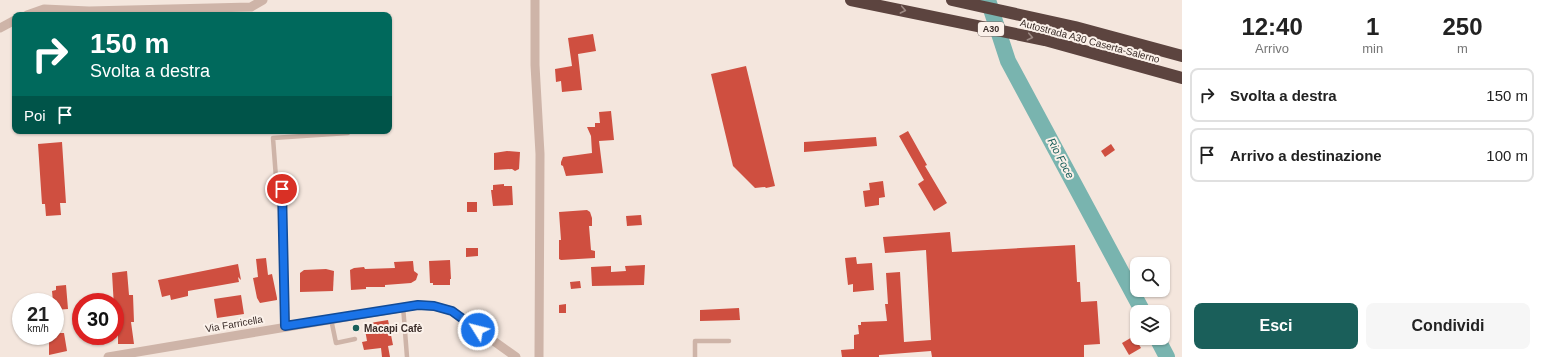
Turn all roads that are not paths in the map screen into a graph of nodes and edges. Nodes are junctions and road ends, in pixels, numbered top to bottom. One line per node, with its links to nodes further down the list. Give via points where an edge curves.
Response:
1 (263, 0): 5 (street, via 251,7 89,11 44,9)
2 (535, 0): 22 (street, via 535,65 540,154)
3 (851, 0): 9 (highway, Autostrada A30 Caserta-Salerno / A30, one-way to 9, via 1045,40)
4 (952, 0): 8 (highway, Autostrada A30 Caserta-Salerno / A30, via 1075,27)
5 (36, 12)
6 (12, 22): 7 (street)
7 (0, 28)
8 (1182, 56)
9 (1129, 64): 10 (highway, Autostrada A30 Caserta-Salerno / A30); 11 (highway)
10 (1182, 78)
11 (1182, 86)
12 (333, 134): 15 (lane, via 274,138 276,178 282,189)
13 (404, 306): 14 (street, Via Farricella); 20 (lane); 21 (street, Via Farricella, via 434,306 452,311)
14 (331, 319): 15 (street, Via Farricella); 16 (lane, via 336,343)
15 (285, 326): 18 (street, Via Farricella)
16 (355, 339)
17 (729, 341): 23 (lane, via 695,341)
18 (155, 353): 19 (street, Via Farricella)
19 (108, 357)
20 (407, 357)
21 (516, 357)
22 (539, 357)
23 (695, 357)

